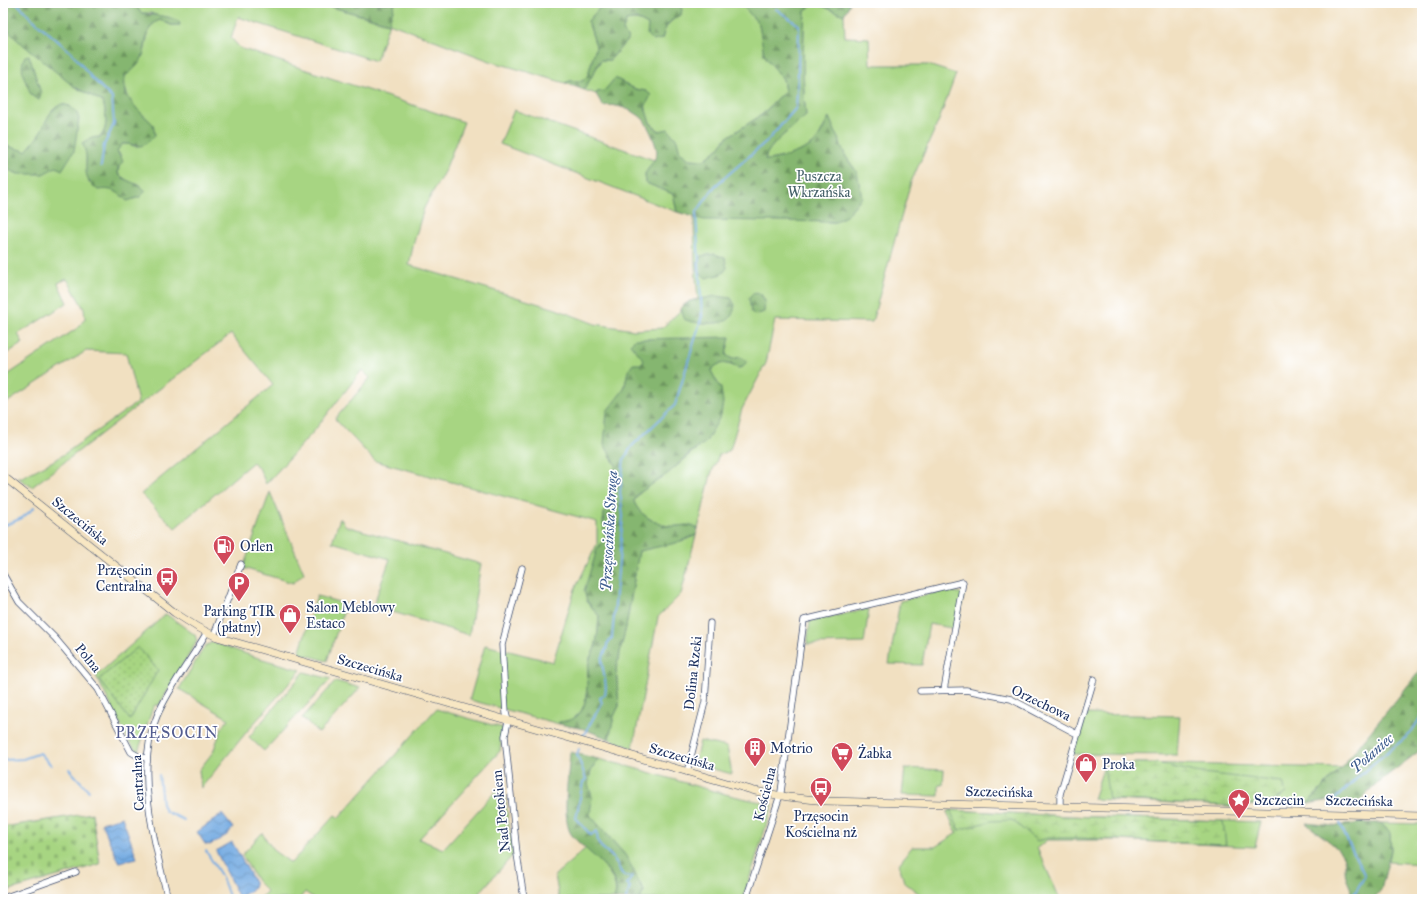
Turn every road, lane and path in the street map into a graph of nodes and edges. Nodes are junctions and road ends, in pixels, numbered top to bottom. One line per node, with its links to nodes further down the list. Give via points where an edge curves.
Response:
1 (3, 476): 6 (street, Szczecińska, via 171,610)
2 (241, 564): 6 (street, Centralna)
3 (522, 568): 10 (street, Nad Potokiem, via 502,645)
4 (3, 574): 12 (street, Polna, via 19,602 59,643 98,689 131,752)
5 (710, 623): 13 (street, Dolina Rzeki, via 705,702)
6 (211, 634): 10 (street, Szczecińska); 12 (street, Centralna, via 161,708 150,738)
7 (1094, 679): 11 (street)
8 (944, 690): 9 (street, Orzechowa); 11 (street, Orzechowa, via 966,690 1011,699); 14 (street, Kościelna, via 964,582 804,620)
9 (920, 691)
10 (508, 721): 13 (street, Szczecińska); 20 (street, Nad Potokiem, via 505,736)
11 (1077, 734): 15 (street, Orzechowa, via 1060,794)
12 (147, 758): 19 (street, Centralna, via 153,834)
13 (687, 772): 14 (street, Szczecińska)
14 (780, 796): 15 (street, Szczecińska, via 826,801); 21 (street, Kościelna)
15 (1060, 807): 16 (street, Szczecińska)
16 (1422, 816)
17 (76, 872): 18 (street)
18 (3, 898)
19 (168, 899)
20 (524, 899)
21 (746, 899)

